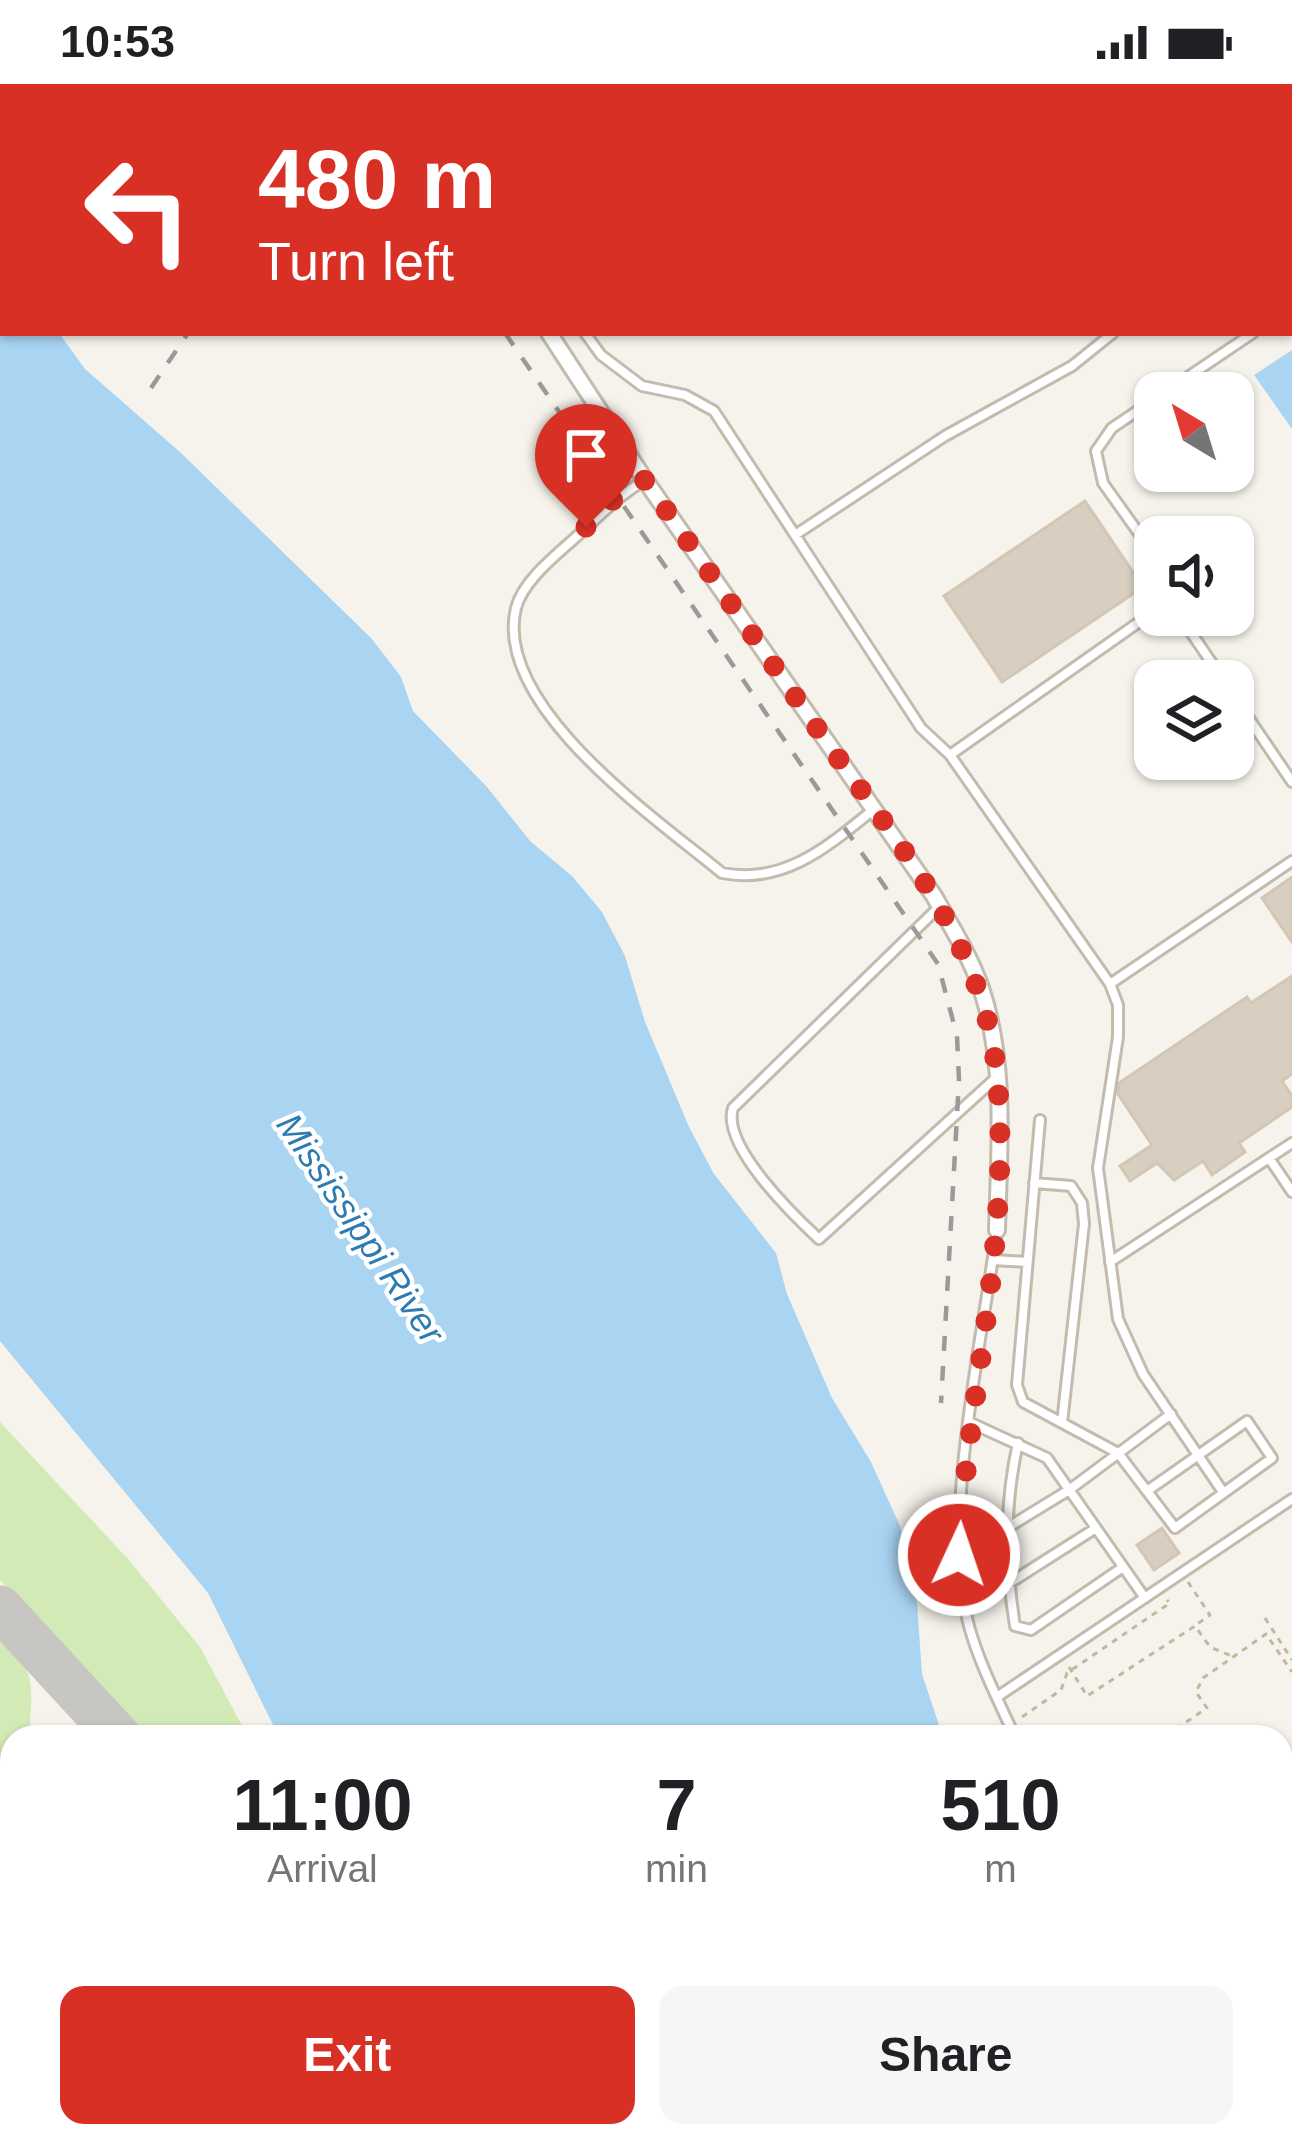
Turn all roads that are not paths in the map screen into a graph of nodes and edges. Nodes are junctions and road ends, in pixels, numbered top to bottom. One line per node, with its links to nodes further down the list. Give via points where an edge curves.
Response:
1 (551, 336): 7 (street)
2 (587, 336): 9 (lane, via 642,386 685,395 714,412)
3 (1109, 336): 9 (lane)
4 (1249, 336): 5 (lane)
5 (1195, 372)
6 (1134, 413): 8 (lane, via 1096,452 1103,483)
7 (645, 480): 14 (street); 14 (lane, via 555,557 515,610 516,644 554,722 603,779 722,872 783,871)
8 (1134, 527)
9 (796, 535): 12 (lane, via 921,728)
10 (1134, 626): 12 (lane)
11 (1254, 726): 13 (lane)
12 (950, 755): 17 (lane)
13 (1292, 782)
14 (874, 809): 16 (street)
15 (1292, 861): 17 (lane)
16 (940, 906): 18 (street, via 980,988); 18 (lane, via 733,1108 734,1138 819,1239)
17 (1110, 984): 27 (lane, via 1118,1037 1099,1168)
18 (997, 1077): 24 (street)
19 (1040, 1120): 22 (lane)
20 (1292, 1143): 21 (lane)
21 (1269, 1158): 23 (lane); 27 (lane)
22 (1034, 1183): 26 (lane); 30 (lane, via 1071,1186 1082,1203)
23 (1292, 1192)
24 (997, 1230): 25 (lane)
25 (993, 1260): 26 (lane); 29 (lane)
26 (1028, 1262): 30 (lane, via 1017,1385 1023,1402)
27 (1110, 1262): 28 (lane, via 1118,1319)
28 (1171, 1414): 32 (lane); 33 (lane)
29 (971, 1423): 31 (lane); 43 (lane, via 959,1555 970,1627)
30 (1062, 1423): 32 (lane)
31 (1018, 1444): 34 (lane, via 1047,1458); 38 (lane)
32 (1118, 1454): 34 (lane); 35 (lane)
33 (1199, 1456): 35 (lane); 36 (lane); 36 (lane, via 1247,1421 1272,1457)
34 (1069, 1490): 38 (lane); 39 (lane)
35 (1147, 1491): 36 (lane, via 1174,1528)
36 (1223, 1492)
37 (1292, 1499): 42 (lane)
38 (1007, 1528): 41 (lane)
39 (1096, 1528): 40 (lane); 41 (lane)
40 (1123, 1568): 41 (lane, via 1031,1630 1015,1626); 42 (lane)
41 (1008, 1584)
42 (1144, 1598): 43 (lane)
43 (997, 1696): 44 (lane)
44 (1010, 1725)

